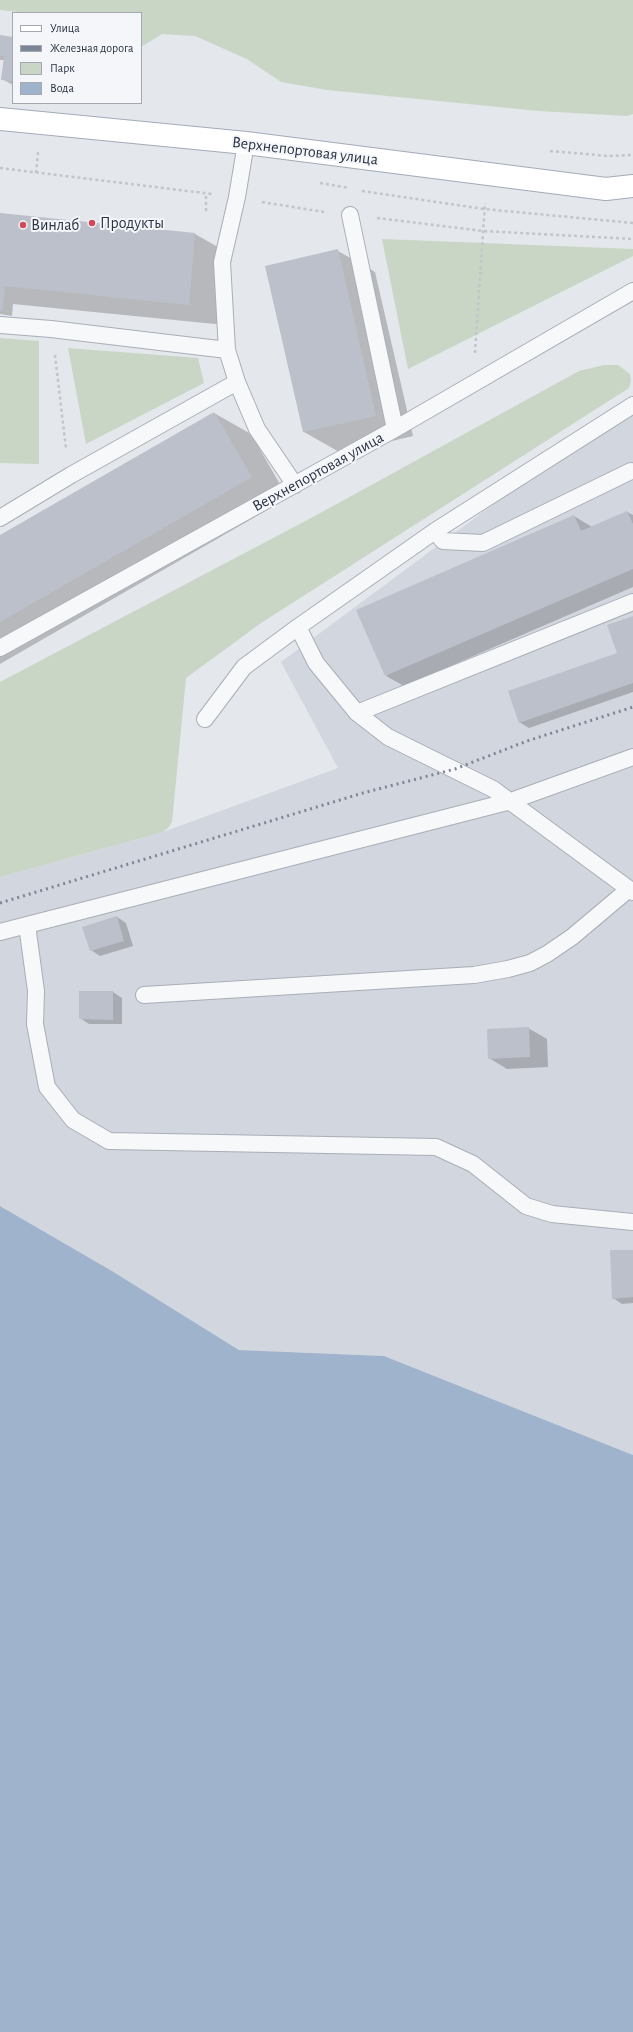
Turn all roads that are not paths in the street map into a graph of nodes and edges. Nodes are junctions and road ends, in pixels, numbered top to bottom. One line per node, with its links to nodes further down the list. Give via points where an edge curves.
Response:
1 (0, 119): 2 (main road, Верхнепортовая улица)
2 (246, 143): 3 (main road, Верхнепортовая улица, via 606,189); 7 (lane, via 222,262)
3 (633, 186)
4 (350, 215): 10 (lane)
5 (633, 291): 10 (lane, Верхнепортовая улица)
6 (0, 325): 7 (lane)
7 (227, 350): 8 (lane)
8 (237, 382): 12 (lane, via 257,429); 13 (lane)
9 (633, 405): 14 (lane)
10 (395, 429): 12 (lane, Верхнепортовая улица)
11 (631, 471): 14 (lane, via 483,543 443,541)
12 (295, 485): 17 (lane, Верхнепортовая улица)
13 (0, 518)
14 (435, 531): 16 (lane)
15 (633, 602): 18 (lane)
16 (298, 627): 18 (lane, via 316,662); 19 (lane, via 244,667)
17 (0, 648)
18 (357, 713): 21 (lane, via 388,737 471,776)
19 (205, 719)
20 (633, 757): 21 (lane)
21 (511, 801): 22 (lane); 23 (lane)
22 (631, 890): 25 (lane, via 547,954 530,963 508,969 474,975)
23 (27, 925): 24 (lane); 26 (lane, via 36,991 35,1024 47,1087 73,1120 109,1141 436,1147 473,1164 526,1206 552,1214)
24 (0, 932)
25 (144, 995)
26 (633, 1222)

